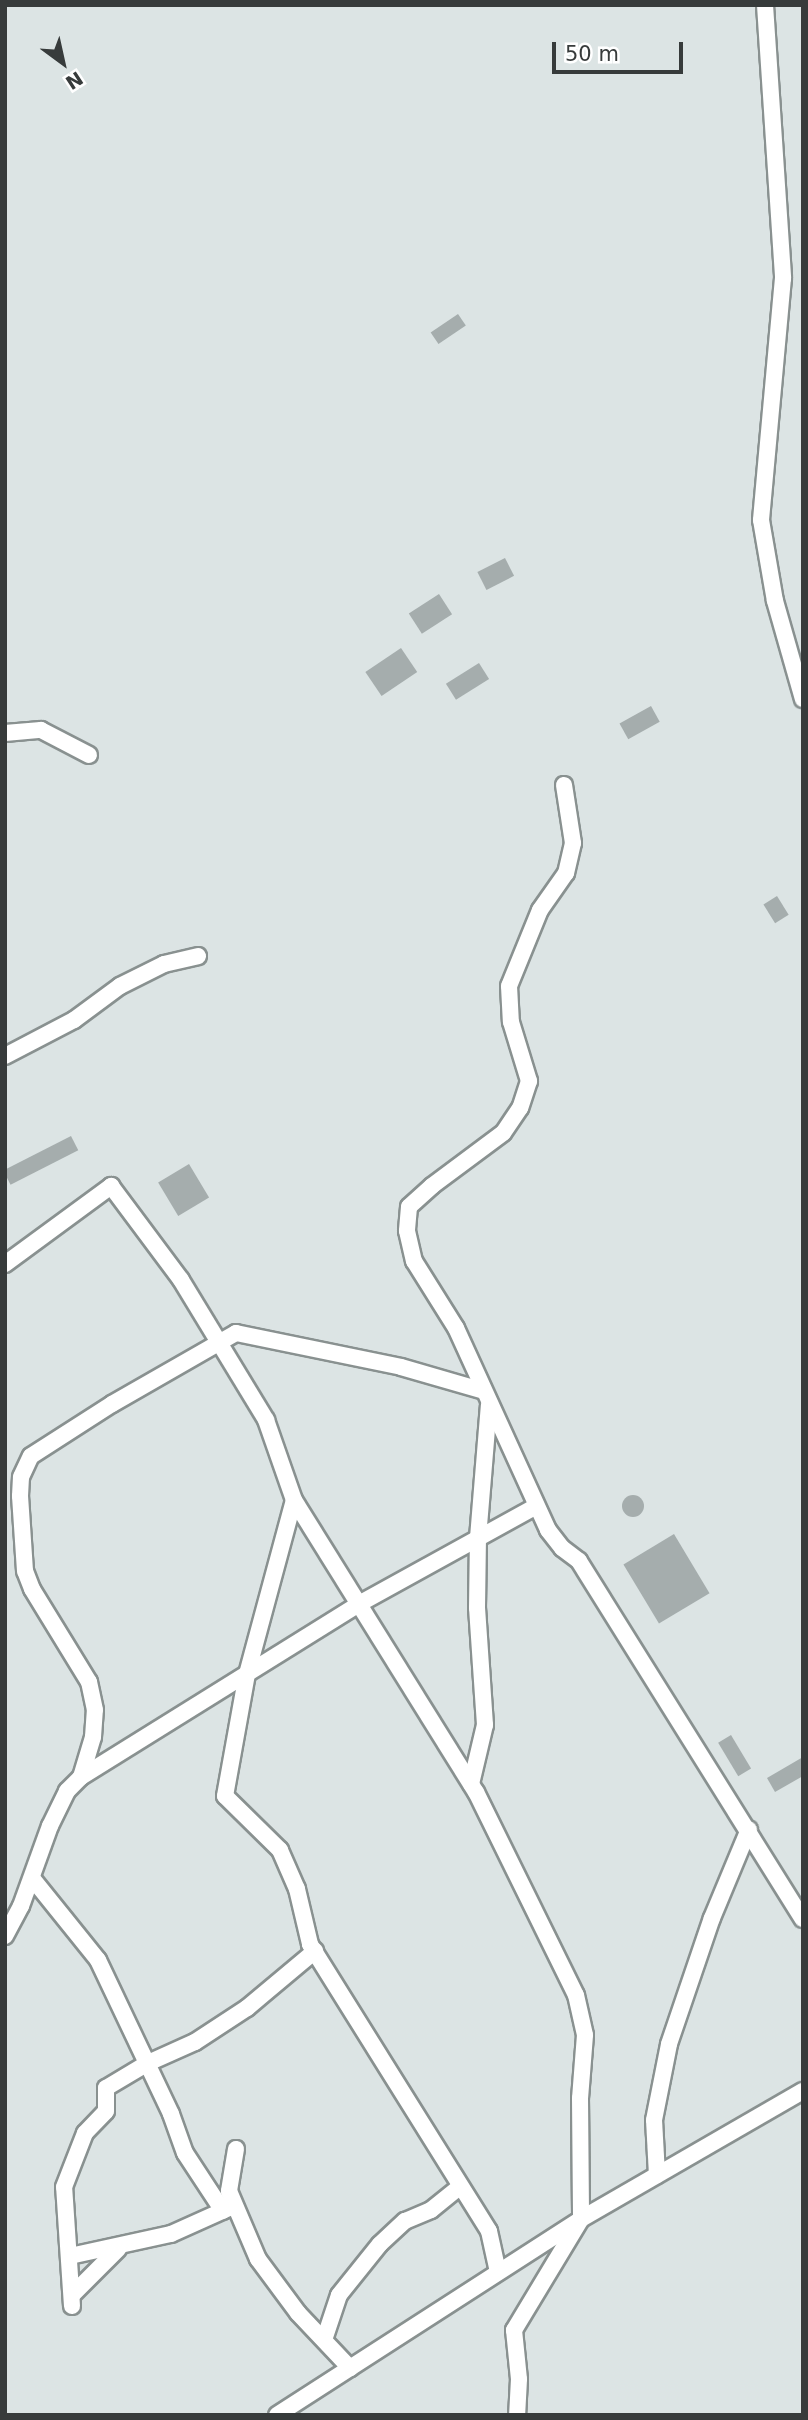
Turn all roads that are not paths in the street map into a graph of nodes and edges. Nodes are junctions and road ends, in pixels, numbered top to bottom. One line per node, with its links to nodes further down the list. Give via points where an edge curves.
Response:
1 (765, 5): 2 (street, via 783,278 761,520 775,601)
2 (803, 699)
3 (5, 733): 4 (street, via 41,730)
4 (89, 755)
5 (564, 785): 10 (street, via 573,843 566,873 540,910 509,986 511,1022 529,1081 520,1108 503,1133 409,1207 407,1231 414,1261 456,1328)
6 (198, 956): 7 (street, via 164,964 120,986 74,1020)
7 (5, 1056)
8 (5, 1264): 9 (street, via 111,1186 181,1280)
9 (220, 1342): 10 (street, via 236,1333 401,1367); 11 (street, via 31,1456); 12 (street, via 267,1420)
10 (487, 1397): 13 (street); 14 (street)
11 (13, 1476): 17 (street, via 25,1571 89,1682 95,1710 93,1737)
12 (294, 1500): 15 (street); 16 (street)
13 (535, 1507): 14 (street); 19 (street, via 562,1548 579,1561)
14 (478, 1538): 15 (street); 18 (street, via 477,1608 485,1725)
15 (359, 1604): 16 (street); 18 (street)
16 (247, 1674): 17 (street); 23 (street, via 225,1796 279,1850 297,1889)
17 (81, 1777): 20 (street, via 67,1791)
18 (471, 1784): 30 (street, via 576,1995 585,2035 580,2098)
19 (749, 1829): 21 (street); 27 (street, via 712,1918 669,2044 654,2120)
20 (32, 1878): 22 (street); 24 (street, via 98,1960)
21 (803, 1920)
22 (5, 1936)
23 (315, 1951): 24 (street, via 247,2008 195,2042); 28 (street)
24 (148, 2063): 29 (street, via 184,2153); 32 (street, via 106,2088 106,2111 85,2133 64,2188)
25 (803, 2091): 27 (street)
26 (236, 2149): 29 (street)
27 (657, 2175): 30 (street)
28 (459, 2186): 33 (street, via 489,2231); 34 (street, via 431,2210 405,2221 374,2250 339,2295)
29 (228, 2208): 31 (street, via 171,2234); 34 (street, via 245,2224 271,2278)
30 (581, 2219): 33 (street); 37 (street, via 514,2330)
31 (122, 2245): 32 (street); 32 (street, via 89,2274 72,2300)
32 (70, 2256)
33 (498, 2272): 35 (street)
34 (324, 2340): 35 (street)
35 (350, 2368): 36 (street)
36 (277, 2415)
37 (517, 2415)

